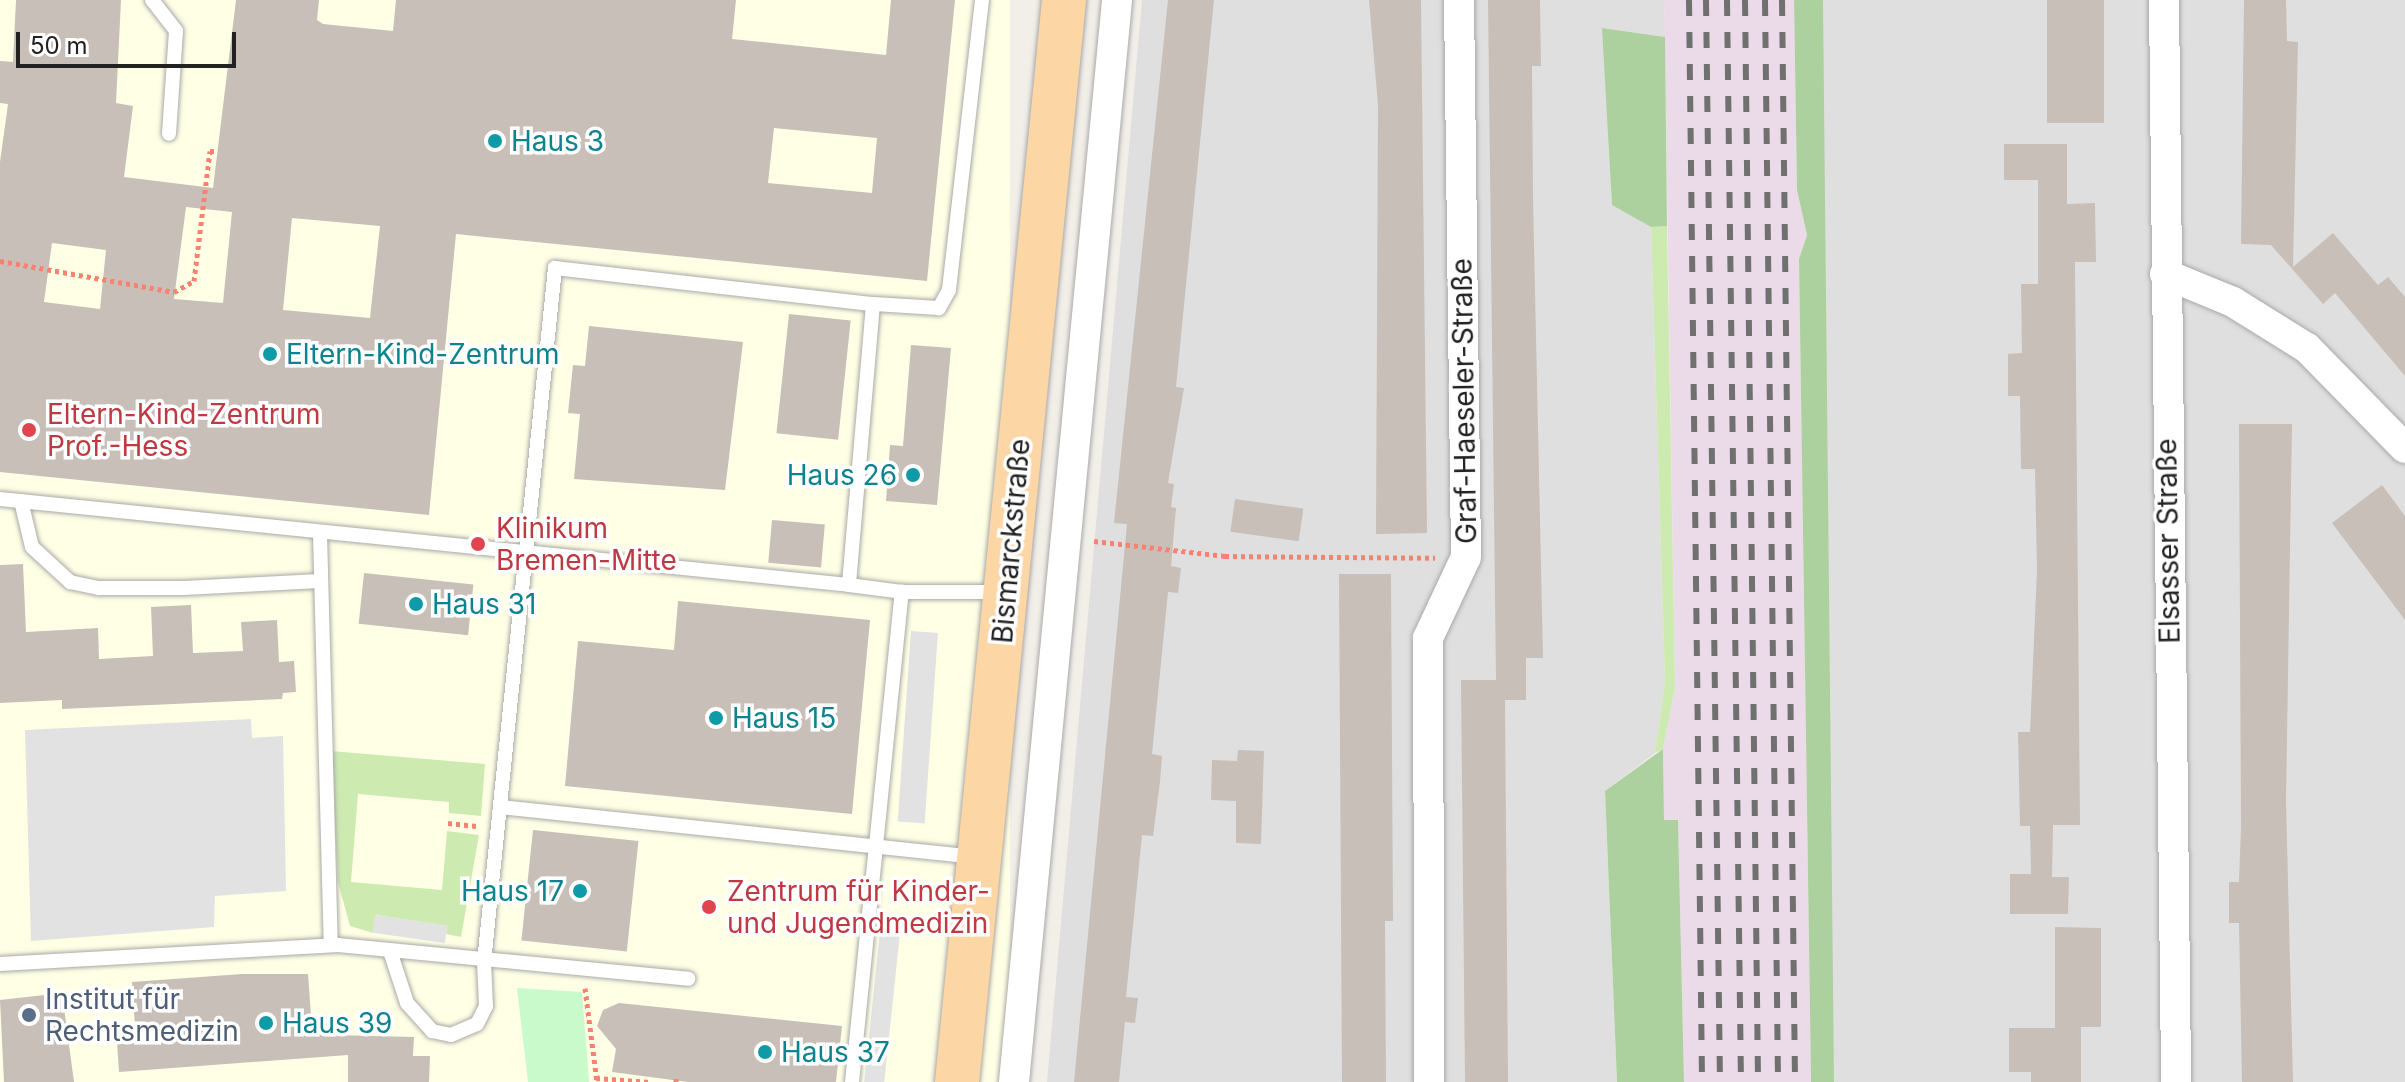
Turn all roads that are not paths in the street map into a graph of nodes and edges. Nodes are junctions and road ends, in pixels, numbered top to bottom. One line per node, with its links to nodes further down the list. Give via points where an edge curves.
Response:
1 (152, 0): 7 (lane, via 176,31)
2 (982, 0): 9 (lane, via 949,290 939,308)
3 (1064, 0): 18 (main road, Bismarckstraße)
4 (1117, 0): 29 (street, Bismarckstraße)
5 (1459, 0): 30 (street, Graf-Haeseler-Straße, via 1466,557 1428,638)
6 (2164, 0): 8 (street, Elsasser Straße)
7 (169, 134)
8 (2165, 274): 10 (street, via 2233,302 2307,348); 31 (street, Elsasser Straße)
9 (873, 304): 14 (lane, via 555,268); 16 (lane)
10 (2405, 448)
11 (0, 499): 12 (lane)
12 (21, 501): 13 (lane); 15 (lane, via 32,547 70,582 99,588 184,588)
13 (320, 534): 14 (lane); 15 (lane)
14 (527, 553): 16 (lane); 19 (lane)
15 (319, 581): 22 (lane)
16 (849, 585): 17 (lane)
17 (902, 592): 18 (lane); 20 (lane)
18 (1006, 592): 21 (main road, Bismarckstraße)
19 (500, 807): 20 (lane); 24 (lane)
20 (876, 847): 21 (lane); 27 (lane)
21 (981, 858): 28 (main road, Bismarckstraße)
22 (331, 945): 23 (lane); 25 (lane)
23 (391, 954): 24 (lane); 24 (lane, via 407,1003 432,1031 451,1035 477,1024 486,1006)
24 (484, 962): 26 (lane)
25 (0, 964)
26 (688, 979)
27 (852, 1082)
28 (957, 1082)
29 (1014, 1082)
30 (1429, 1082)
31 (2176, 1082)

